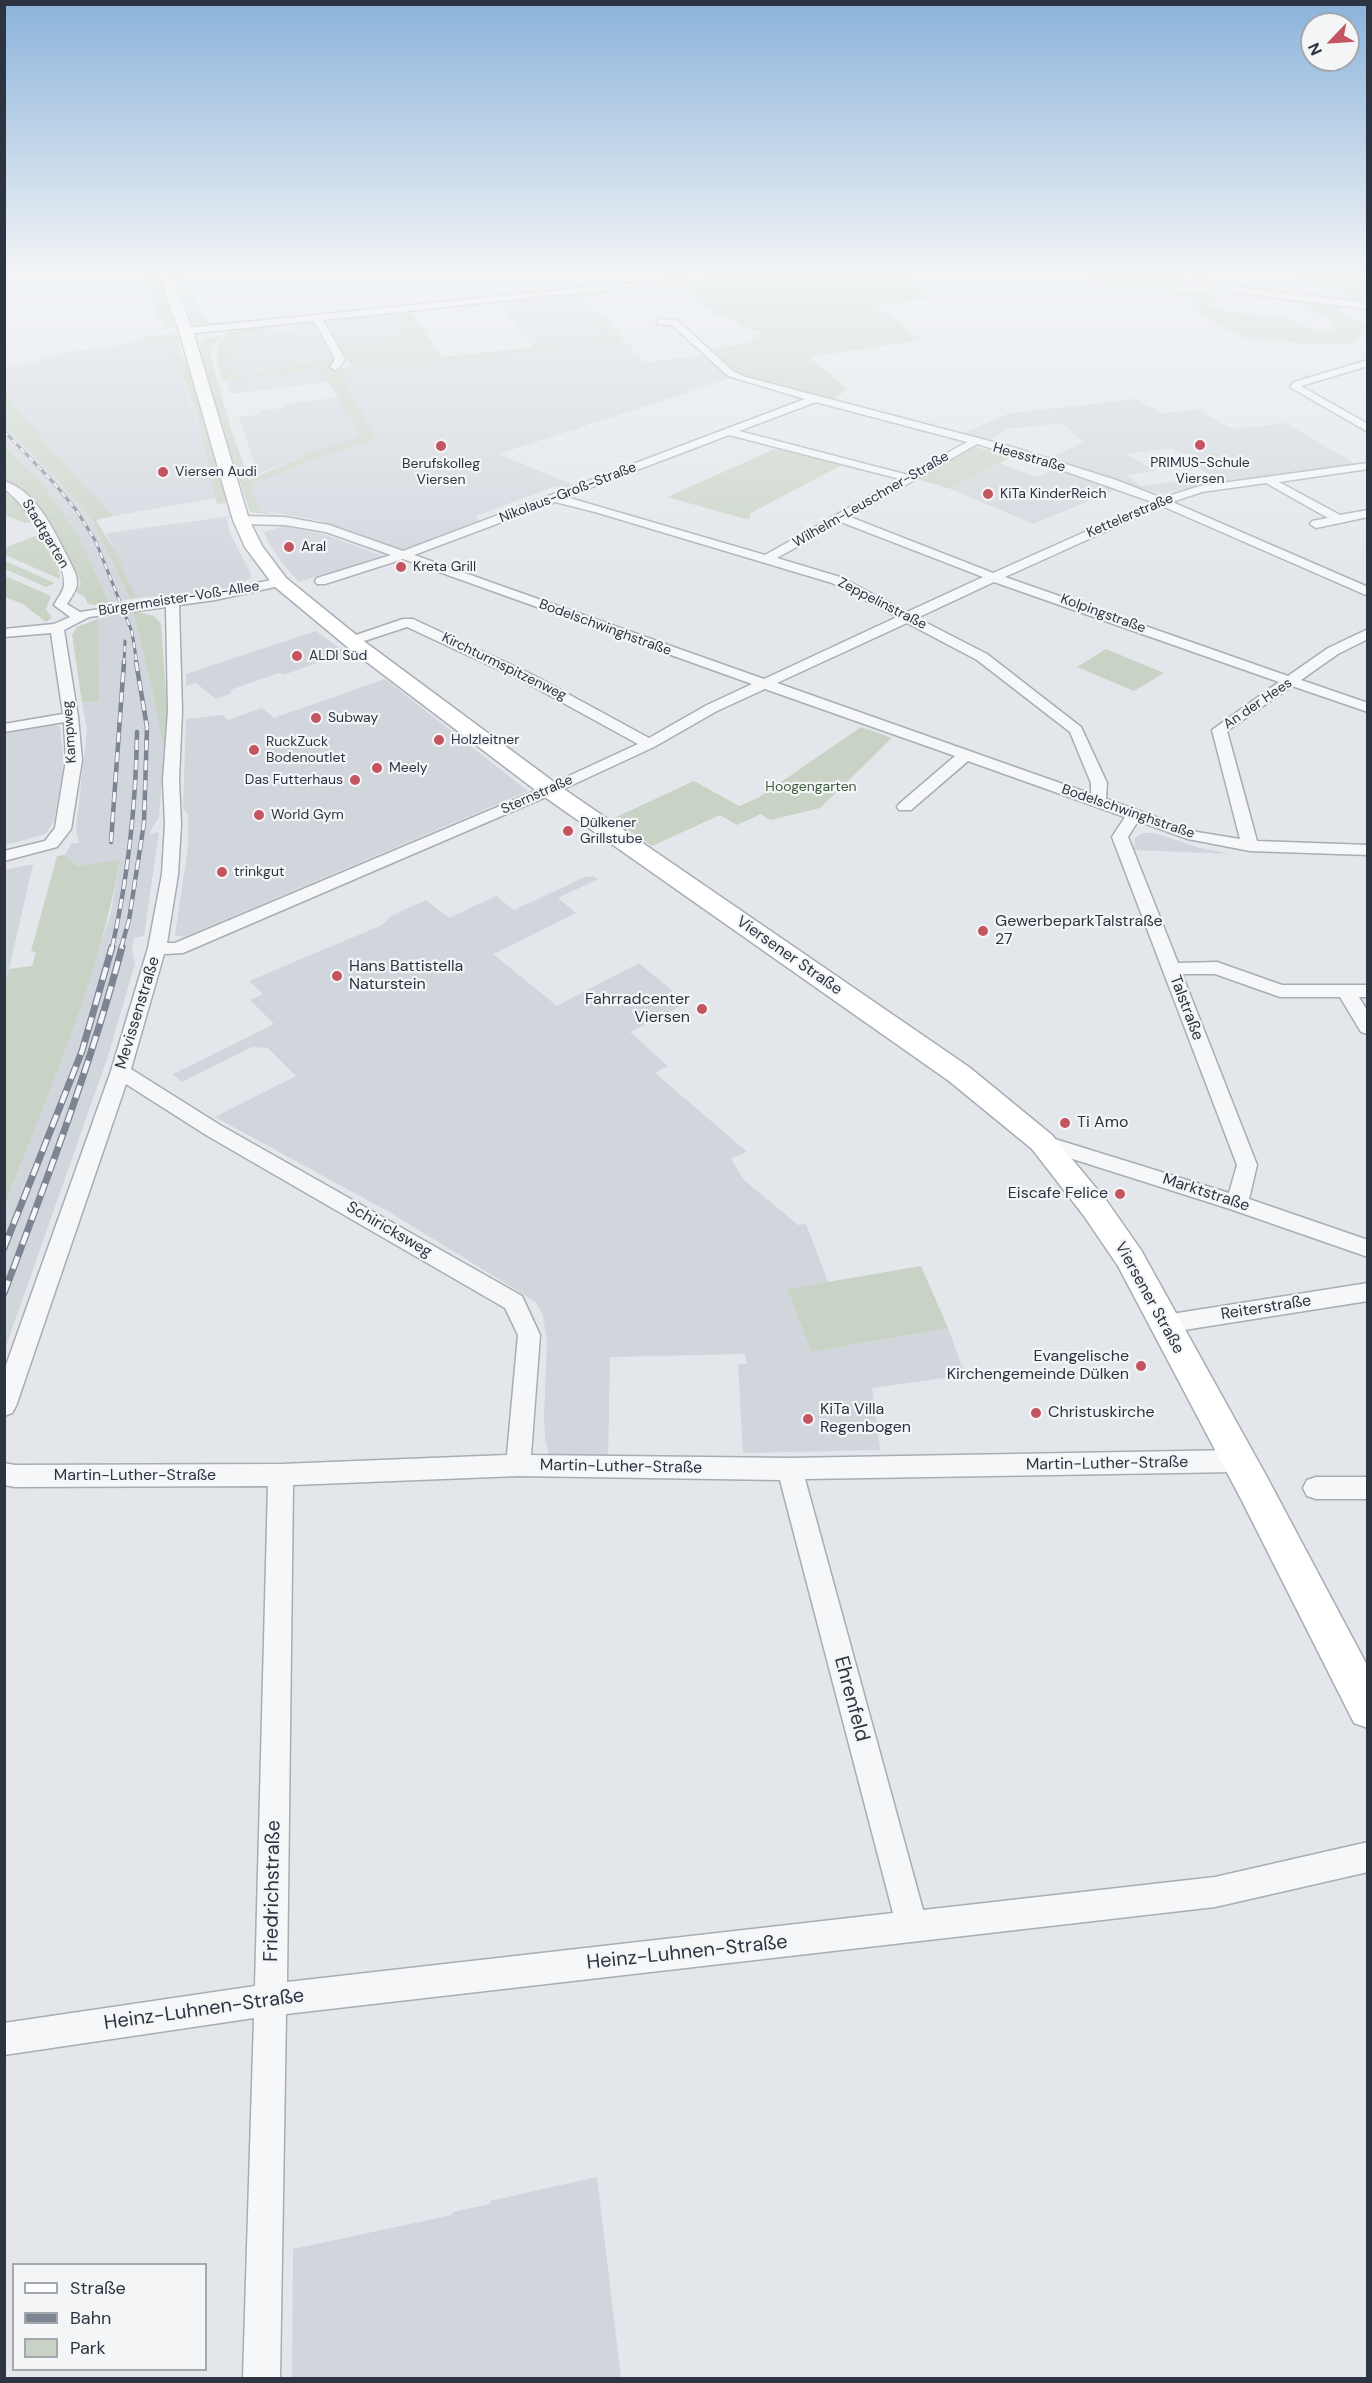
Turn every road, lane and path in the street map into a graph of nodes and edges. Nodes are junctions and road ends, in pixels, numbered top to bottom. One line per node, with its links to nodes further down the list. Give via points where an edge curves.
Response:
1 (200, 380): 17 (main road, Viersener Straße)
2 (751, 380): 4 (street, Heesstraße)
3 (1311, 380): 5 (street, via 1295,387)
4 (814, 399): 6 (street, Nikolaus-Groß-Straße); 7 (street, Heesstraße)
5 (1368, 429)
6 (730, 432): 9 (street); 12 (street, Nikolaus-Groß-Straße)
7 (974, 441): 9 (street, Wilhelm-Leuschner-Straße); 13 (street, Heesstraße)
8 (1368, 466): 10 (street, Kettelerstraße)
9 (908, 478): 15 (street, Wilhelm-Leuschner-Straße)
10 (1268, 480): 13 (street, Kettelerstraße, via 1200,489); 16 (street)
11 (4, 484): 26 (street, Stadtgarten, via 33,507 70,576 71,586 60,605)
12 (554, 498): 19 (street, Nikolaus-Groß-Straße); 20 (street, Zeppelinstraße)
13 (1163, 501): 21 (street, Kettelerstraße); 24 (street, Heesstraße)
14 (1368, 513): 16 (street)
15 (839, 517): 20 (street, Wilhelm-Leuschner-Straße); 21 (street, Kolpingstraße)
16 (1338, 519): 18 (street)
17 (241, 520): 19 (street, Bodelschwinghstraße, via 314,525); 23 (main road, Viersener Straße, via 254,547)
18 (1316, 524)
19 (401, 556): 22 (street, Nikolaus-Groß-Straße); 33 (street, Bodelschwinghstraße)
20 (767, 559): 27 (street, Zeppelinstraße, via 836,580)
21 (996, 578): 27 (street, Kettelerstraße); 32 (street, Kolpingstraße)
22 (321, 581)
23 (280, 582): 25 (street, Bürgermeister-Voß-Allee); 31 (main road, Viersener Straße)
24 (1368, 592)
25 (172, 602): 26 (street, Bürgermeister-Voß-Allee); 46 (street, Mevissenstraße, via 173,824 170,874)
26 (78, 616): 28 (street)
27 (909, 618): 33 (street, Sternstraße); 40 (street, Zeppelinstraße, via 982,657 1076,730 1099,783)
28 (57, 628): 29 (street); 35 (street, Kampweg)
29 (4, 633)
30 (1368, 633): 32 (street, An der Hees, via 1333,651)
31 (352, 641): 37 (street, Kirchturmspitzenweg, via 408,622 576,702); 39 (main road, Viersener Straße)
32 (1292, 681): 34 (street, Kolpingstraße); 43 (street, An der Hees, via 1219,730)
33 (768, 685): 37 (street, Sternstraße, via 712,708); 38 (street, Bodelschwinghstraße)
34 (1368, 708)
35 (71, 717): 36 (street); 45 (street, Kampweg, via 74,760 63,829 51,844)
36 (4, 728)
37 (649, 744): 39 (street, Sternstraße)
38 (966, 755): 40 (street, Bodelschwinghstraße); 41 (street)
39 (550, 790): 46 (street, Sternstraße, via 177,950); 52 (main road, Viersener Straße, via 958,1074)
40 (1098, 803): 42 (street, Bodelschwinghstraße)
41 (905, 807)
42 (1133, 816): 43 (street, Bodelschwinghstraße, via 1194,836); 47 (street, Talstraße, via 1120,837)
43 (1250, 846): 44 (street, Bodelschwinghstraße)
44 (1368, 850)
45 (4, 856)
46 (157, 948): 51 (street, Mevissenstraße)
47 (1170, 969): 49 (street, via 1217,968 1280,991); 53 (street, Talstraße, via 1246,1165)
48 (1368, 990): 49 (street)
49 (1346, 992): 50 (street)
50 (1368, 1028)
51 (121, 1071): 57 (street, Mevissenstraße); 59 (street, Schiricksweg, via 213,1130 514,1302 529,1335)
52 (1042, 1142): 53 (street, Marktstraße); 56 (main road, Viersener Straße, via 1130,1258)
53 (1237, 1203): 54 (street, Marktstraße)
54 (1368, 1249)
55 (1368, 1292): 56 (street, Reiterstraße)
56 (1165, 1324): 58 (main road, Viersener Straße)
57 (4, 1406)
58 (1237, 1461): 60 (street, Martin-Luther-Straße); 65 (main road, Viersener Straße)
59 (518, 1465): 60 (street, Martin-Luther-Straße); 62 (street, Martin-Luther-Straße)
60 (790, 1469): 67 (street, Ehrenfeld)
61 (4, 1474): 62 (street, Martin-Luther-Straße)
62 (281, 1474): 68 (street, Friedrichstraße)
63 (1316, 1488): 64 (street)
64 (1368, 1488)
65 (1368, 1709)
66 (1368, 1857): 67 (street, Heinz-Luhnen-Straße, via 1215,1892)
67 (912, 1928): 68 (street, Heinz-Luhnen-Straße)
68 (270, 2000): 69 (street, Heinz-Luhnen-Straße); 70 (street, Friedrichstraße)
69 (4, 2039)
70 (261, 2379)

